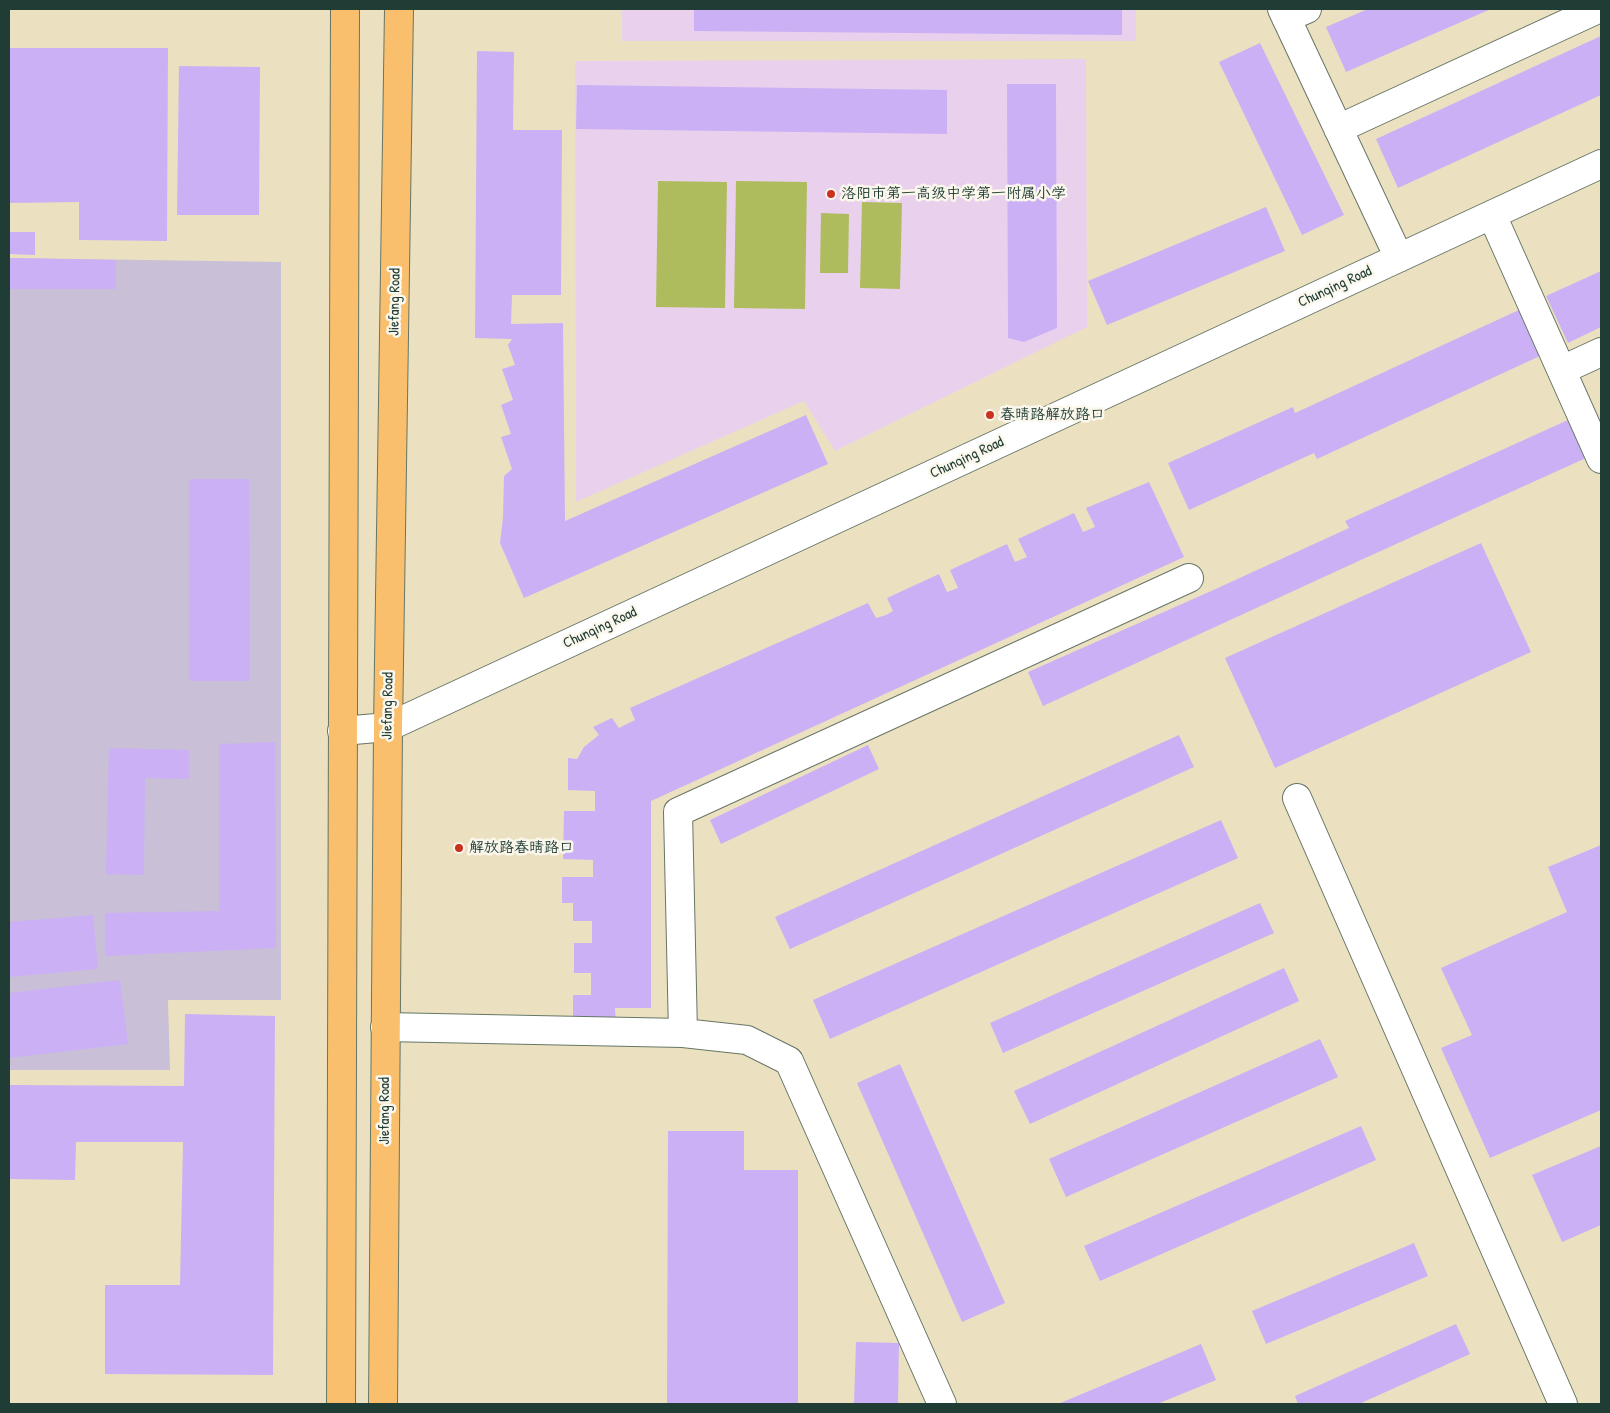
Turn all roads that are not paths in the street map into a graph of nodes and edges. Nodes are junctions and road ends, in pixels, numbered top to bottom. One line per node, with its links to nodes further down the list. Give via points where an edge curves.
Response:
1 (346, 9): 14 (main road)
2 (400, 9): 13 (main road, Jiefang Road)
3 (1598, 9): 5 (street)
4 (1292, 12): 5 (street)
5 (1338, 129): 8 (street)
6 (1601, 164): 7 (street, Chunqing Road)
7 (1492, 215): 8 (street, Chunqing Road); 10 (street)
8 (1399, 258): 13 (street, Chunqing Road)
9 (1601, 352): 10 (street)
10 (1562, 370): 11 (street)
11 (1601, 459)
12 (1188, 578): 17 (street, via 678,812)
13 (388, 726): 14 (street, Chunqing Road); 16 (main road, Jiefang Road)
14 (342, 731): 18 (main road)
15 (1297, 798): 21 (street)
16 (385, 1027): 17 (street); 19 (main road, Jiefang Road)
17 (683, 1033): 20 (street, via 747,1040 789,1061)
18 (341, 1404)
19 (383, 1404)
20 (942, 1404)
21 (1563, 1404)

